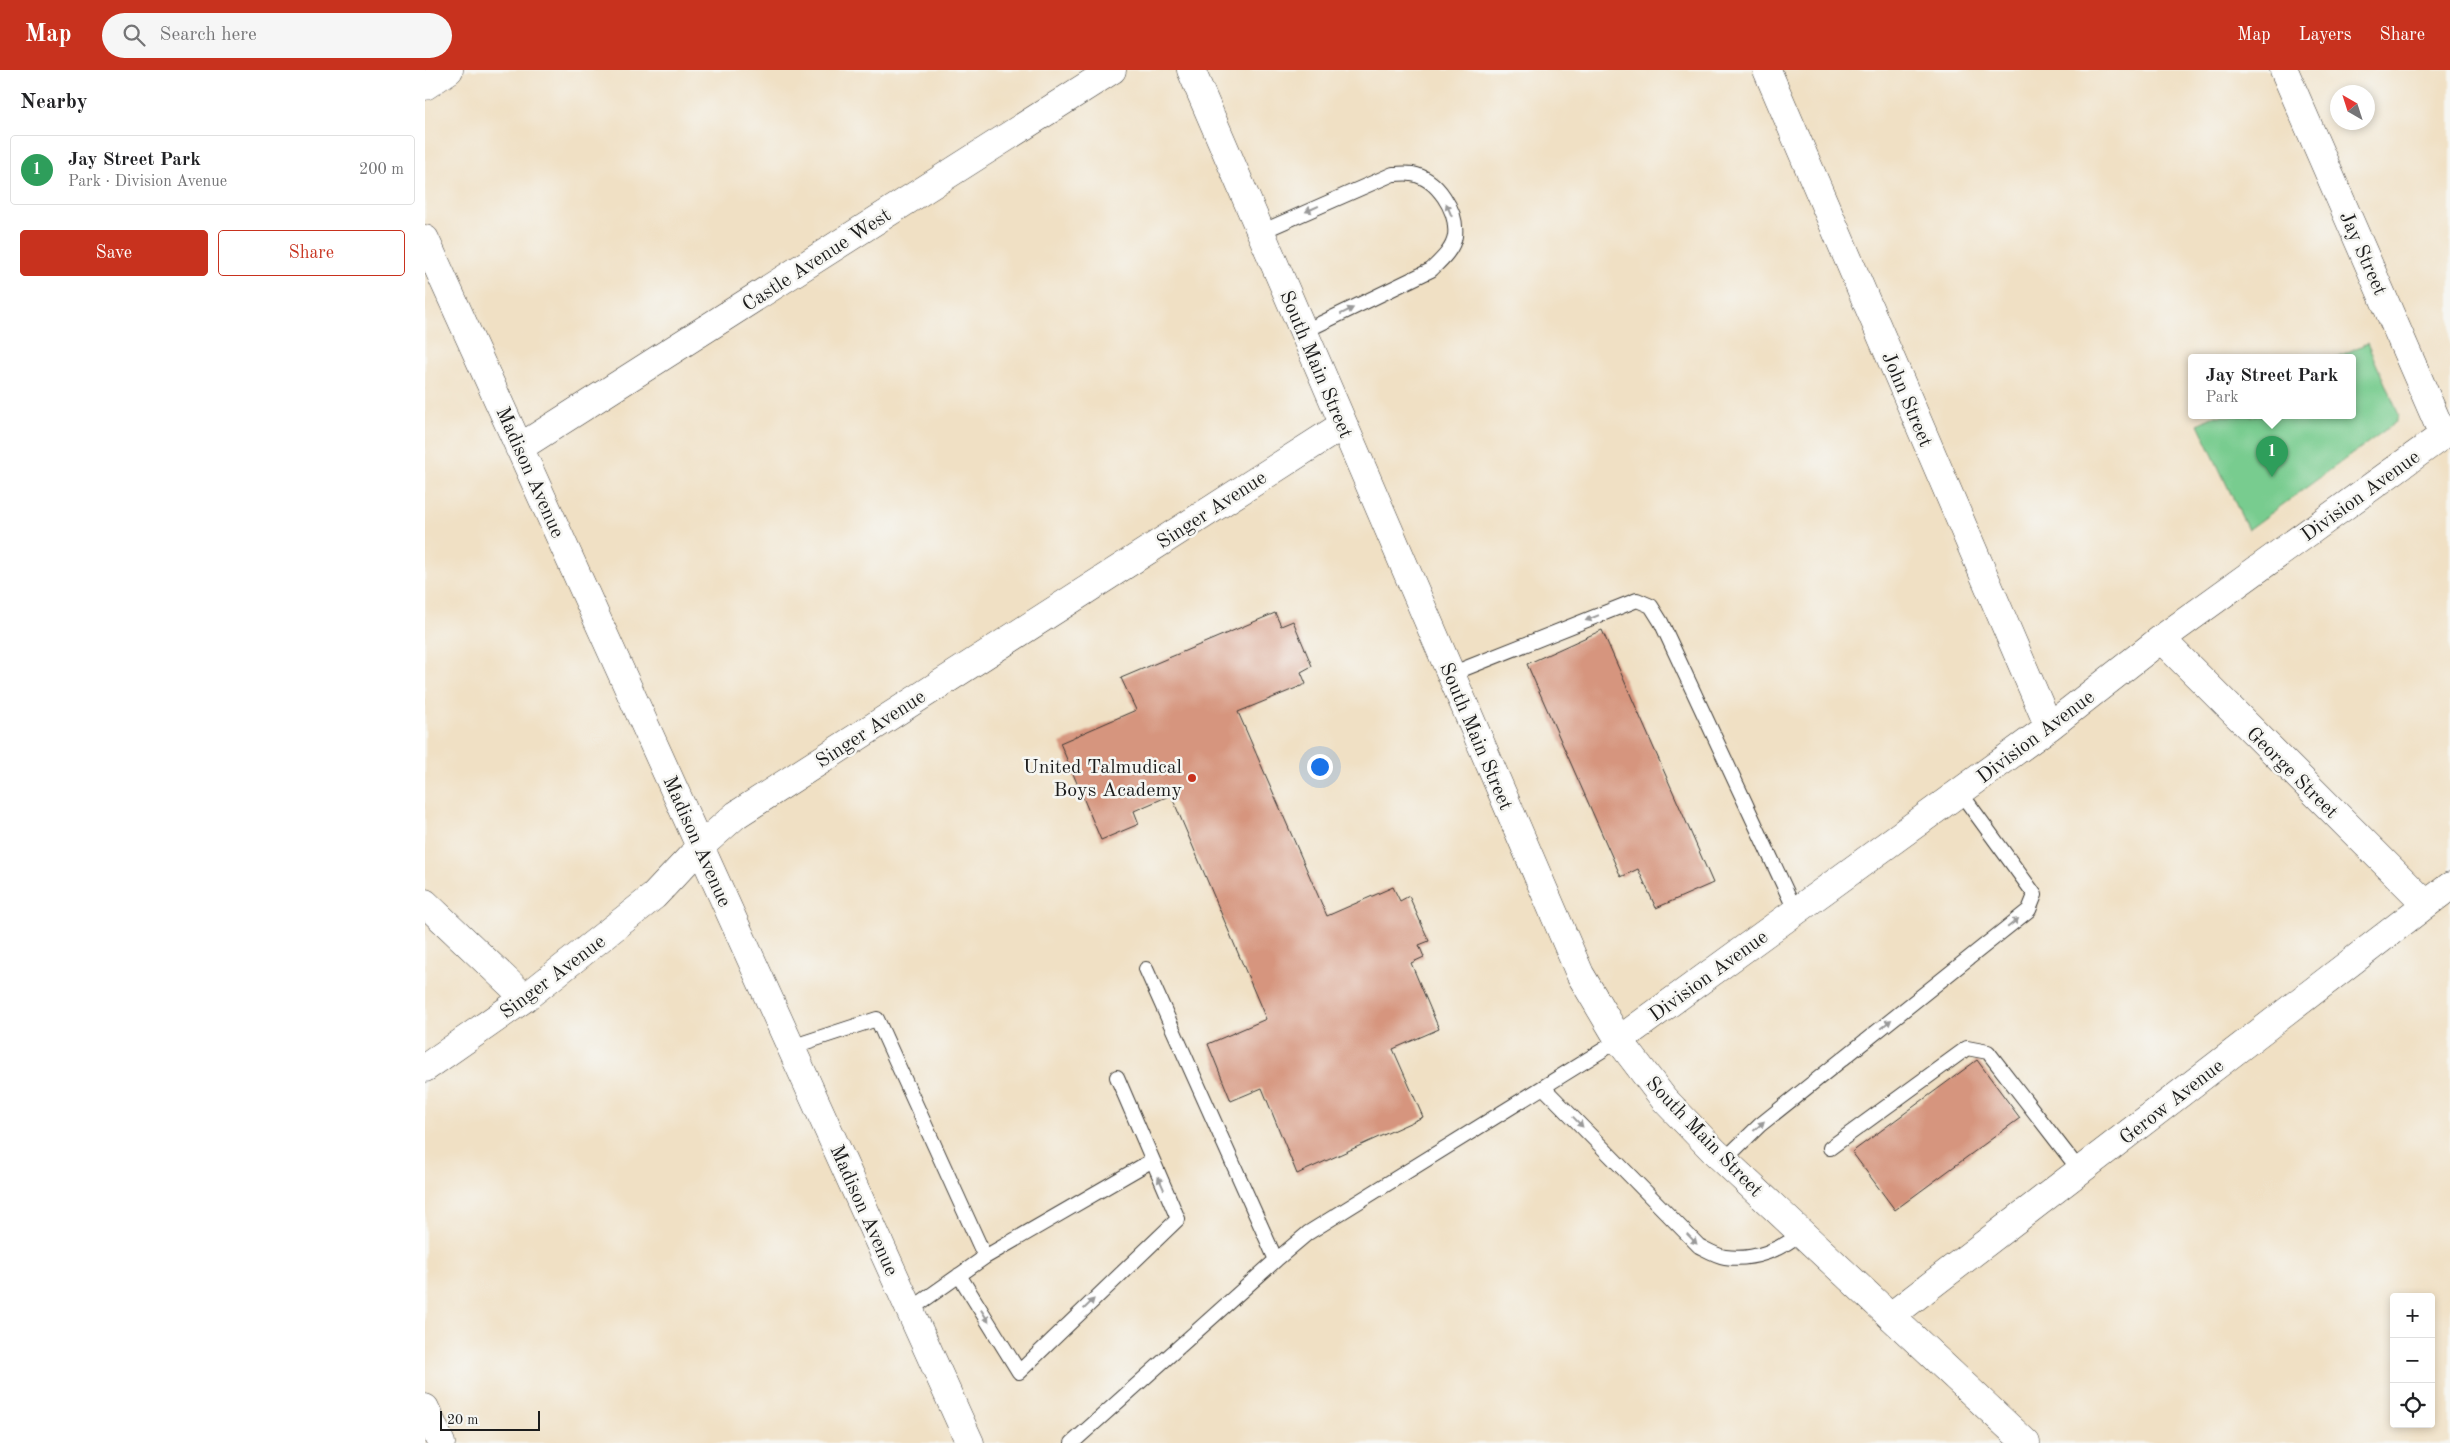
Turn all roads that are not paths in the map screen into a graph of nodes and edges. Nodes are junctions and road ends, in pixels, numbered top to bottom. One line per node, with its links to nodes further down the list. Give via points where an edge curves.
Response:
1 (449, 70): 6 (street)
2 (1112, 70): 12 (street, Castle Avenue West)
3 (1191, 70): 7 (street, South Main Street)
4 (1767, 70): 15 (street, John Street)
5 (2284, 70): 11 (street, Jay Street)
6 (425, 86)
7 (1261, 232): 9 (street, South Main Street); 9 (lane, one-way to 7, via 1431,270 1446,256 1455,236 1452,213 1436,185 1413,174 1393,174)
8 (425, 239): 12 (street, Madison Avenue)
9 (1303, 332): 10 (street, South Main Street)
10 (1343, 425): 14 (street, South Main Street); 17 (street, Singer Avenue, via 736,815)
11 (2447, 433): 13 (street, Division Avenue)
12 (519, 448): 17 (street, Madison Avenue)
13 (2161, 639): 15 (street, Division Avenue); 20 (street, George Street)
14 (1451, 674): 21 (lane, one-way to 14, via 1651,606 1637,600); 24 (street, South Main Street, via 1580,974)
15 (2049, 727): 16 (street, Division Avenue)
16 (1960, 792): 21 (street, Division Avenue); 30 (lane, one-way to 16, via 1760,1125 2029,910 2035,895)
17 (701, 846): 23 (street, Singer Avenue, via 654,896); 25 (street, Madison Avenue)
18 (2450, 886): 20 (street, Gerow Avenue)
19 (425, 903): 23 (street)
20 (2426, 904): 32 (street, Gerow Avenue)
21 (1795, 912): 24 (street, Division Avenue)
22 (1146, 969): 35 (lane)
23 (525, 998): 26 (street, Singer Avenue)
24 (1619, 1040): 28 (lane); 30 (street, South Main Street, via 1664,1100)
25 (791, 1047): 34 (lane, via 877,1019); 37 (street, Madison Avenue)
26 (425, 1068)
27 (1117, 1077): 31 (lane)
28 (1544, 1088): 33 (lane, one-way to 33, via 1699,1246 1724,1257 1759,1255 1785,1246); 35 (lane, via 1356,1202 1308,1233)
29 (1830, 1148): 32 (lane, via 1967,1048 1988,1052)
30 (1724, 1160): 33 (street, South Main Street)
31 (1151, 1162): 34 (lane); 36 (lane, one-way to 31, via 1019,1372 1177,1219)
32 (2080, 1171): 38 (street, Gerow Avenue)
33 (1802, 1232): 38 (street, South Main Street)
34 (985, 1256): 36 (lane)
35 (1276, 1260): 42 (lane)
36 (959, 1275): 37 (lane)
37 (910, 1310): 41 (street, Madison Avenue)
38 (1891, 1316): 43 (street, South Main Street)
39 (425, 1408): 40 (street)
40 (441, 1443)
41 (970, 1443)
42 (1072, 1443)
43 (2026, 1443)

